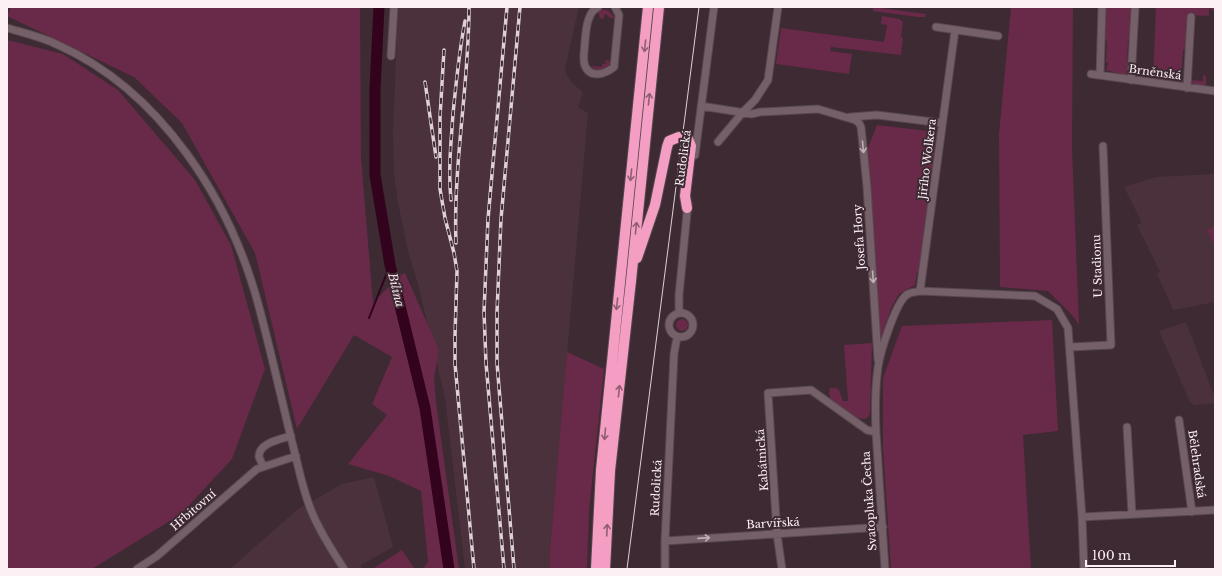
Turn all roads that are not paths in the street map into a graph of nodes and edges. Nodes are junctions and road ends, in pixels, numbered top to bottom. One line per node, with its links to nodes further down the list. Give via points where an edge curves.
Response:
1 (394, 7): 15 (street)
2 (598, 7): 3 (street, via 587,24 584,58 584,65 590,72 598,74 606,73 614,67 619,15)
3 (615, 7)
4 (648, 7): 49 (highway, one-way to 49, via 603,454)
5 (658, 7): 28 (highway, one-way to 5)
6 (714, 7): 21 (street, Rudolická)
7 (778, 7): 22 (street, via 768,80 755,100)
8 (1102, 7): 17 (street)
9 (1135, 9): 18 (street)
10 (1191, 17): 19 (street)
11 (936, 26): 13 (street)
12 (7, 28): 37 (street, via 58,44 118,81 154,113 205,180 223,211 245,264)
13 (955, 30): 14 (street); 24 (street, Jiřího Wolkera)
14 (998, 36)
15 (391, 56)
16 (1091, 74): 17 (street, Brněnská)
17 (1100, 75): 18 (street, Brněnská)
18 (1132, 80): 19 (street, Brněnská)
19 (1187, 88): 20 (street, Brněnská)
20 (1215, 92)
21 (701, 106): 22 (street, Josefa Hory); 27 (street, Rudolická)
22 (743, 112): 23 (street, Josefa Hory, via 752,114 818,109); 25 (street)
23 (846, 117): 24 (street, Josefa Hory, via 877,115); 33 (street, Josefa Hory, one-way to 33, via 859,123 861,131)
24 (942, 123): 29 (street, Jiřího Wolkera)
25 (718, 142)
26 (1103, 146): 32 (street, U Stadionu, via 1111,345)
27 (687, 208): 28 (highway, via 685,196 691,146 688,139 679,137 669,141 667,147 655,205); 30 (street, Rudolická)
28 (631, 281): 50 (highway, one-way to 28, via 610,471)
29 (920, 291): 32 (street, via 1035,296 1057,309 1068,328); 33 (street, Svatopluka Čecha, via 908,294 901,301)
30 (679, 313): 31 (street, Rudolická, via 672,317 669,324 671,332); 31 (street, via 689,315 694,325 688,335)
31 (677, 337): 46 (street, Rudolická)
32 (1070, 347): 43 (street)
33 (878, 365): 36 (street, Svatopluka Čecha, via 875,390)
34 (1179, 420): 41 (street, Bělehradská)
35 (1127, 427): 42 (street)
36 (876, 432): 44 (street, Svatopluka Čecha); 45 (street, Kabátnická, via 867,430 811,390 768,393)
37 (291, 436): 38 (street); 39 (street, via 262,448 259,456)
38 (296, 456): 39 (street, Hřbitovní); 48 (street, via 311,510)
39 (263, 466): 47 (street, Hřbitovní, via 157,556)
40 (1215, 510): 41 (street, Bělehradská)
41 (1192, 512): 42 (street, Bělehradská)
42 (1132, 514): 43 (street, Bělehradská)
43 (1082, 516): 54 (street)
44 (883, 528): 45 (street, Barvířská); 53 (street, Svatopluka Čecha)
45 (777, 534): 46 (street, Barvířská, one-way to 45); 52 (street, Kabátnická)
46 (665, 541): 51 (street, Rudolická)
47 (137, 569)
48 (344, 569)
49 (596, 569)
50 (605, 569)
51 (665, 569)
52 (782, 569)
53 (885, 569)
54 (1084, 569)

